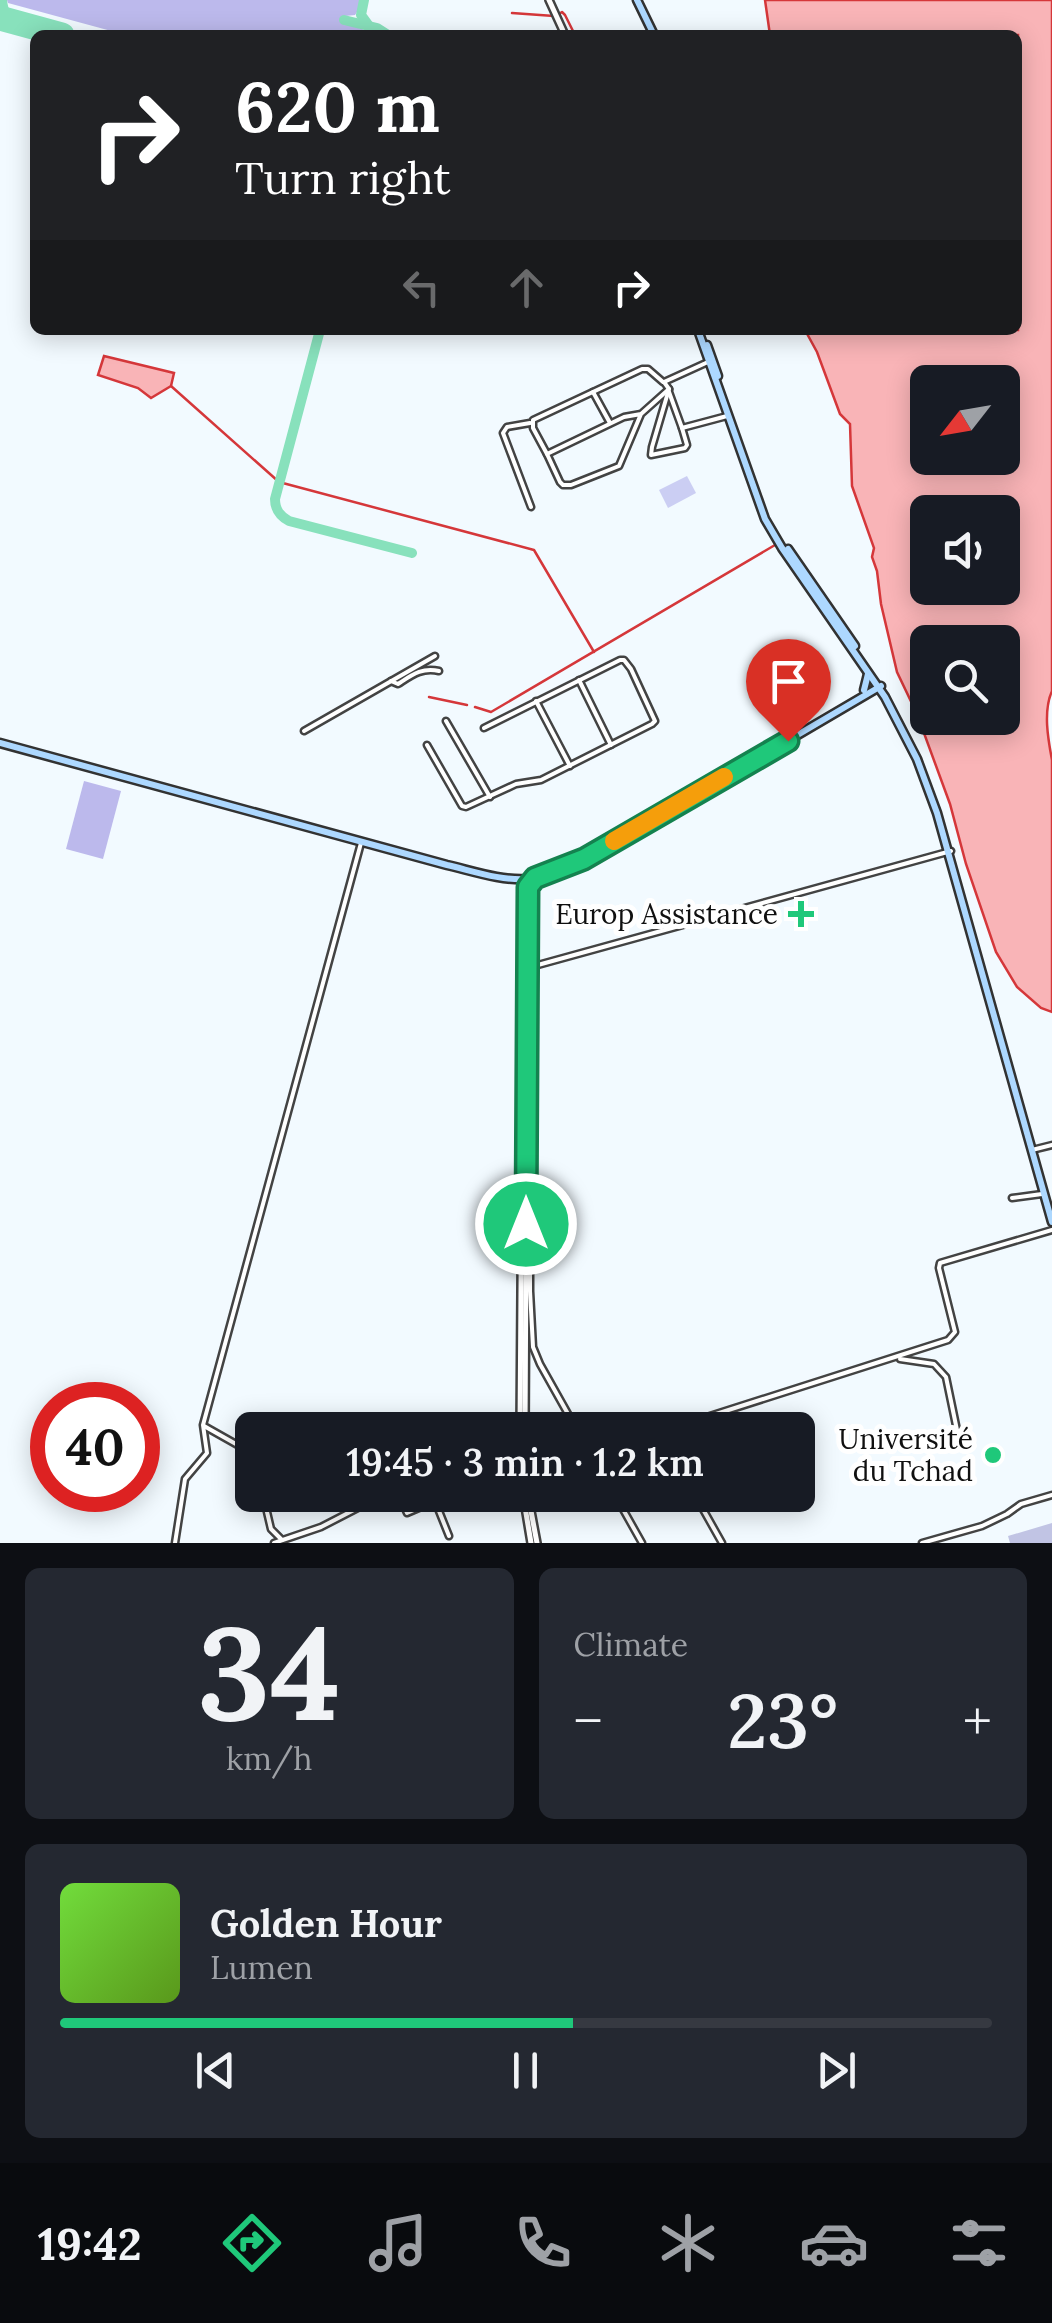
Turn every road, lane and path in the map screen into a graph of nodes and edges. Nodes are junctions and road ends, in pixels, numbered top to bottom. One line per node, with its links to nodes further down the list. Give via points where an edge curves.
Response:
1 (550, 0): 3 (street)
2 (637, 0): 4 (main road)
3 (563, 30)
4 (652, 30)
5 (697, 335): 7 (main road)
6 (697, 335): 11 (main road)
7 (708, 362): 8 (street); 11 (main road)
8 (664, 382): 9 (street); 10 (street, via 644,368)
9 (668, 389): 12 (street); 15 (street); 15 (street, via 651,455 685,448)
10 (593, 392): 13 (street); 14 (street)
11 (728, 413): 15 (street); 20 (main road, via 765,519); 22 (main road, via 768,517)
12 (641, 414): 14 (street); 16 (street, via 614,469 563,486)
13 (531, 423): 16 (street); 17 (street, via 503,433)
14 (610, 424): 16 (street)
15 (682, 428)
16 (547, 454)
17 (531, 507)
18 (435, 656): 23 (street)
19 (439, 671): 23 (street)
20 (868, 672): 22 (main road); 24 (main road)
21 (579, 680): 26 (street); 32 (street); 32 (street, via 620,660 631,669 655,720)
22 (878, 682): 24 (main road); 25 (main road); 36 (main road, via 928,776)
23 (388, 683): 29 (street)
24 (865, 692): 25 (main road); 37 (main road, via 604,848)
25 (885, 697): 36 (main road, via 922,772)
26 (536, 701): 28 (street); 33 (street)
27 (446, 720): 34 (street)
28 (484, 728)
29 (304, 731)
30 (0, 744): 35 (main road)
31 (427, 745): 34 (street, via 462,806)
32 (612, 745): 33 (street)
33 (570, 766): 34 (street)
34 (490, 797)
35 (361, 840): 37 (main road); 51 (street)
36 (949, 852): 38 (street); 40 (main road)
37 (526, 881): 38 (street)
38 (524, 968): 41 (street)
39 (1052, 1145): 40 (street)
40 (1034, 1150): 42 (main road); 44 (main road)
41 (524, 1151): 48 (street); 49 (street, via 530,1156 533,1347)
42 (1044, 1194): 43 (street); 45 (main road)
43 (1012, 1198)
44 (1052, 1208)
45 (1052, 1222)
46 (1052, 1230): 47 (street, via 940,1263 955,1332)
47 (896, 1358): 50 (street); 52 (street, via 934,1364 946,1377)
48 (522, 1412)
49 (567, 1412)
50 (724, 1412)
51 (203, 1426): 53 (street); 63 (street, via 207,1453 185,1479)
52 (958, 1434)
53 (235, 1443)
54 (1052, 1495): 68 (street)
55 (267, 1512): 62 (street)
56 (351, 1512): 62 (street)
57 (440, 1512): 61 (street)
58 (529, 1512): 65 (street)
59 (625, 1512): 66 (street)
60 (704, 1512): 67 (street)
61 (450, 1536)
62 (282, 1540): 64 (street)
63 (175, 1543)
64 (274, 1543)
65 (534, 1543)
66 (642, 1543)
67 (722, 1543)
68 (922, 1543)

